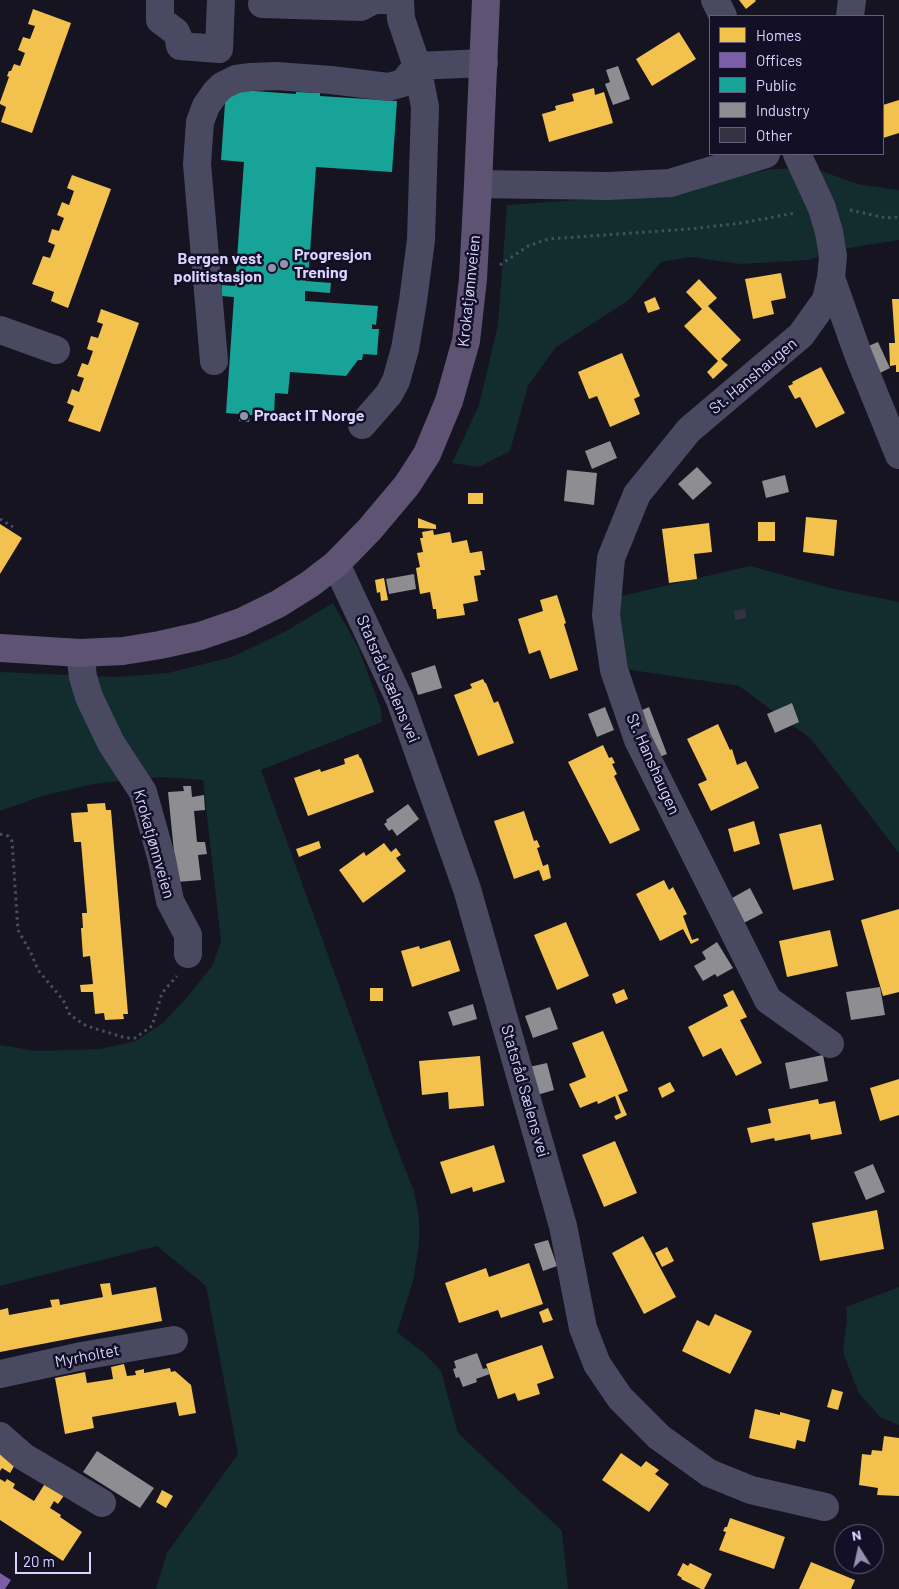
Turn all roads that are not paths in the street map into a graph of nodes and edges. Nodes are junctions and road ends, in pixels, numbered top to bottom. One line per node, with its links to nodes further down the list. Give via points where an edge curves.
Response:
1 (160, 0): 2 (street, via 160,20 176,32 180,46 219,48)
2 (221, 0)
3 (400, 0): 7 (street, via 374,0 361,7); 11 (street, via 401,19)
4 (486, 0): 10 (main road, Krokatjønnveien)
5 (715, 0): 8 (street)
6 (852, 0): 9 (street)
7 (262, 4)
8 (722, 15)
9 (850, 15)
10 (484, 63): 11 (street); 14 (main road, Krokatjønnveien)
11 (416, 66): 18 (street, via 404,83 388,87 268,76 236,79 222,86 206,106 200,122 197,164); 19 (street, via 425,107 421,240 413,301 396,381 390,394)
12 (763, 155): 14 (street, via 670,183 608,186)
13 (797, 155): 15 (street, St. Hanshaugen, via 822,208 833,256)
14 (478, 184): 21 (main road, Krokatjønnveien, via 466,341 449,401 427,454 407,485)
15 (831, 278): 20 (street, St. Hanshaugen); 25 (street, St. Hanshaugen, via 826,300 801,335 689,430 637,494 610,558 606,615 614,670 638,740 768,1000)
16 (0, 330): 17 (street)
17 (56, 350)
18 (214, 361)
19 (362, 425)
20 (899, 454)
21 (336, 564): 23 (main road, Krokatjønnveien, via 278,604 241,622 160,645); 30 (street, Statsråd Sælens vei, via 400,700 467,889 563,1226 583,1328 597,1364 620,1398 659,1437 710,1473 751,1490)
22 (0, 648): 23 (main road, Krokatjønnveien)
23 (80, 653): 24 (street, Krokatjønnveien, via 89,697 111,743 143,792 170,901 188,935)
24 (188, 954)
25 (830, 1044)
26 (174, 1340): 27 (street, Myrholtet)
27 (0, 1374)
28 (0, 1436): 29 (street, via 24,1457)
29 (102, 1503)
30 (825, 1507)

